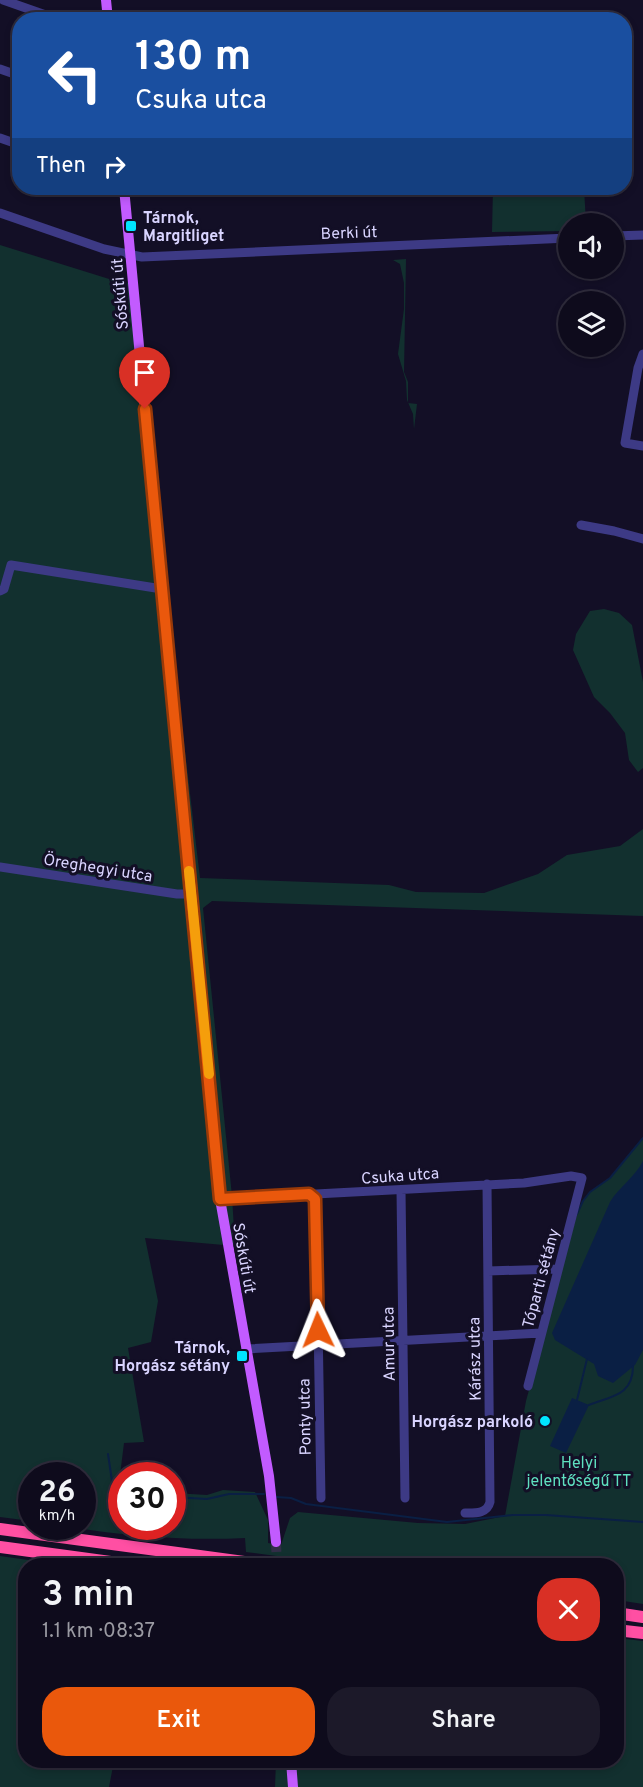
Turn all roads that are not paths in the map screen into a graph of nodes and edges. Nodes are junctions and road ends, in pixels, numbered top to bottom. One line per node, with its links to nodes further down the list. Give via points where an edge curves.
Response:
1 (2, 0): 2 (street); 3 (street)
2 (0, 6)
3 (37, 12)
4 (125, 195): 9 (main road, Sóskúti út)
5 (0, 213): 9 (street, Berki út)
6 (643, 235): 7 (street)
7 (624, 236)
8 (558, 238): 9 (street, Berki út)
9 (130, 255): 14 (main road, Sóskúti út)
10 (642, 360): 11 (street, via 625,443)
11 (643, 446)
12 (581, 525): 13 (street)
13 (643, 539)
14 (162, 589): 15 (street, via 10,566); 17 (main road, Sóskúti út)
15 (0, 591)
16 (0, 867): 17 (street, Öreghegyi utca)
17 (191, 894): 22 (main road, Sóskúti út)
18 (582, 1178): 19 (street, Csuka utca); 23 (street, Tóparti sétány)
19 (487, 1184): 20 (street, Csuka utca); 24 (street, Kárász utca)
20 (401, 1190): 21 (street, Csuka utca); 27 (street, Amur utca)
21 (309, 1194): 22 (street, Csuka utca); 28 (street, Ponty utca, via 316,1204)
22 (220, 1199): 29 (main road, Sóskúti út)
23 (558, 1269): 24 (street); 25 (street, Tóparti sétány)
24 (488, 1271): 26 (street, Kárász utca)
25 (541, 1333): 26 (street); 30 (street, Tóparti sétány)
26 (488, 1336): 27 (street); 33 (street, Kárász utca, via 490,1502 485,1510)
27 (402, 1341): 28 (street); 32 (street, Amur utca)
28 (318, 1345): 29 (street); 31 (street, Ponty utca)
29 (246, 1349): 35 (main road, Sóskúti út)
30 (528, 1386)
31 (321, 1498)
32 (405, 1498)
33 (465, 1513)
34 (0, 1529): 38 (highway)
35 (276, 1542)
36 (0, 1547): 37 (highway)
37 (81, 1558)
38 (215, 1558)
39 (624, 1614): 40 (highway)
40 (643, 1617)
41 (624, 1631): 42 (highway)
42 (643, 1633)
43 (292, 1768): 44 (main road)
44 (293, 1787)

